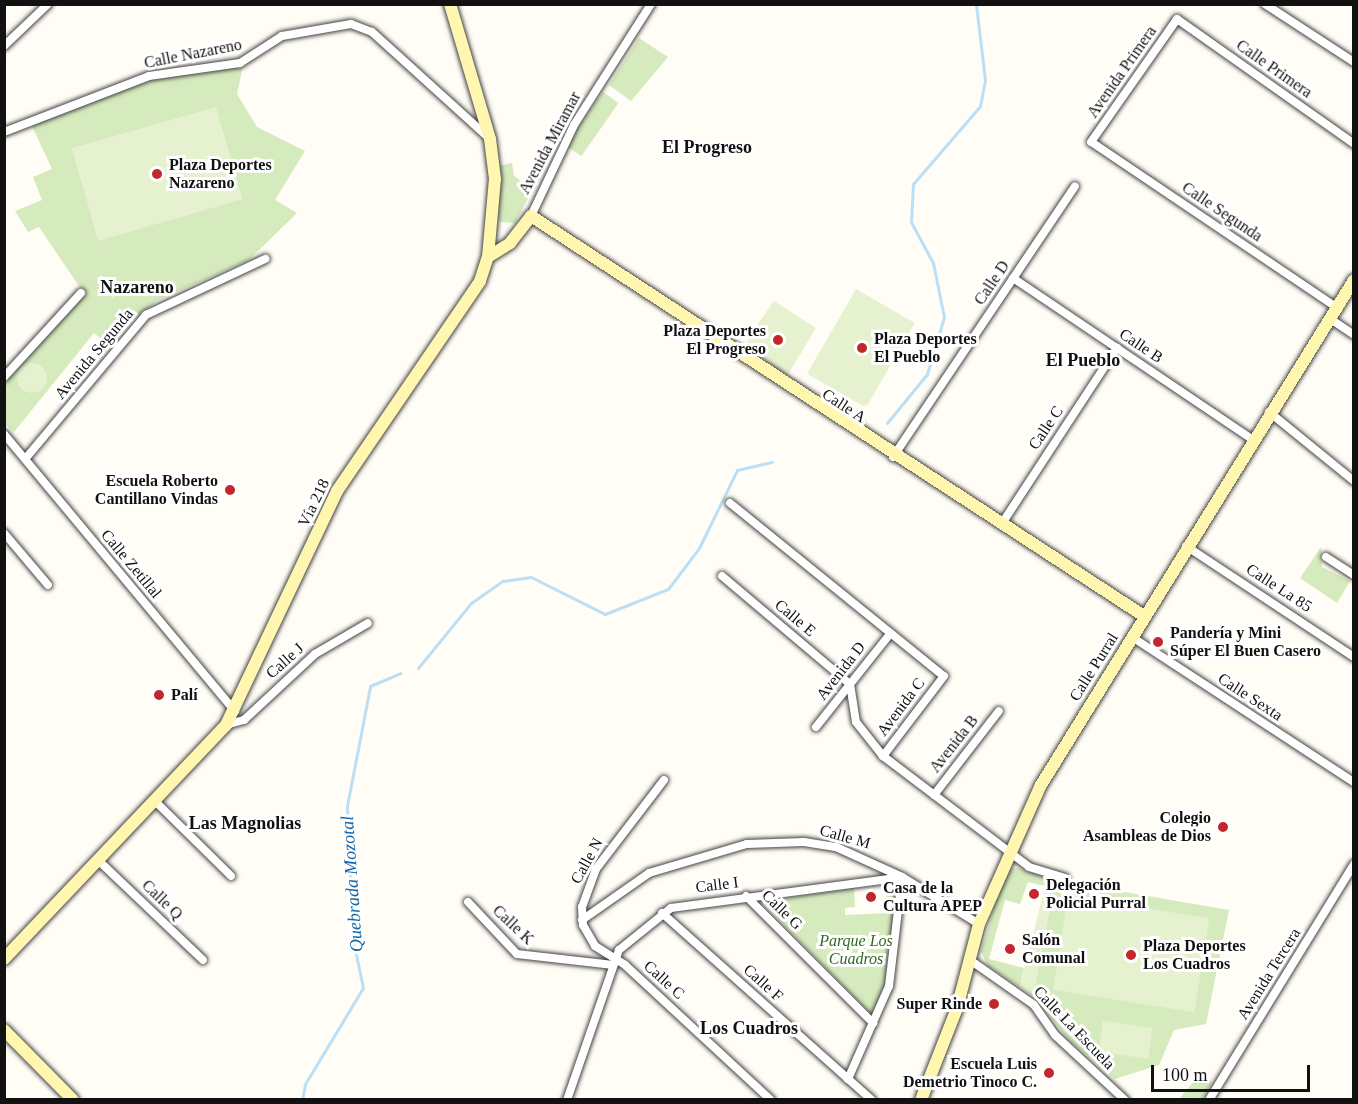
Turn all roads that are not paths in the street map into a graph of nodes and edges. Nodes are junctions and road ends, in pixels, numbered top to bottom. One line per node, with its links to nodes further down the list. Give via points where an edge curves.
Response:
1 (48, 4): 6 (street)
2 (450, 4): 9 (street, Vía 218)
3 (651, 4): 13 (street, Avenida Miramar, via 574,125)
4 (1265, 4): 7 (street)
5 (1177, 19): 10 (street, Avenida Primera); 11 (street, Calle Primera)
6 (4, 46)
7 (1353, 62)
8 (4, 132): 9 (street, Calle Nazareno, via 149,76 240,63 282,36 351,24 372,32)
9 (490, 139): 14 (street, Vía 218, via 495,179)
10 (1091, 142): 19 (street, Calle Segunda)
11 (1353, 144)
12 (1075, 186): 16 (street, Calle D)
13 (531, 216): 14 (street, Avenida Miramar, via 510,243); 26 (street, Calle A)
14 (488, 257): 43 (street, Vía 218, via 468,303 337,490)
15 (265, 259): 27 (street, Avenida Segunda, via 146,315)
16 (1013, 278): 21 (street, Calle B); 26 (street, Calle D)
17 (1353, 280): 19 (street, Calle Purral)
18 (81, 293): 22 (street)
19 (1332, 313): 20 (street, Calle Segunda); 23 (street, Calle Purral)
20 (1353, 335)
21 (1117, 348): 25 (street, Calle B); 30 (street, Calle C)
22 (4, 377)
23 (1268, 412): 25 (street, Calle Purral); 28 (street)
24 (4, 434): 27 (street, Calle Zetillal)
25 (1252, 439): 32 (street, Calle Purral)
26 (893, 457): 30 (street, Calle A)
27 (26, 458): 43 (street, Calle Zetillal)
28 (1353, 481)
29 (730, 503): 39 (street)
30 (1001, 525): 37 (street, Calle A)
31 (4, 533): 36 (street)
32 (1186, 546): 37 (street, Calle Purral); 41 (street, Calle La 85)
33 (1326, 557): 34 (street)
34 (1353, 575)
35 (722, 576): 42 (street, Calle E)
36 (48, 585)
37 (1144, 616): 40 (street, Calle Purral)
38 (368, 623): 45 (street, Calle J, via 315,654 244,720)
39 (890, 634): 42 (street, Avenida D); 47 (street, Avenida C, via 944,676)
40 (1132, 637): 49 (street, Calle Sexta); 52 (street, Calle Purral, via 1041,785)
41 (1353, 657)
42 (850, 684): 46 (street, Avenida D); 47 (street, via 856,722)
43 (235, 711): 45 (street, Vía 218)
44 (999, 711): 50 (street, Avenida B)
45 (226, 725): 51 (street, Vía 218)
46 (816, 727)
47 (882, 756): 50 (street)
48 (664, 780): 61 (street, Calle N, via 596,869)
49 (1353, 782)
50 (934, 795): 52 (street)
51 (157, 803): 53 (street, Vía 218); 55 (street)
52 (1008, 852): 57 (street, via 1029,867); 62 (street, Calle Purral)
53 (100, 862): 63 (street, Vía 218); 64 (street, Calle Q)
54 (1353, 864): 76 (street, Avenida Tercera)
55 (231, 876)
56 (902, 877): 58 (street, Calle I); 61 (street, Calle M, via 836,847 804,842 747,844 649,873); 62 (street); 67 (street, via 889,987)
57 (1065, 878)
58 (746, 896): 60 (street, Calle I, via 679,905); 67 (street, Calle G)
59 (468, 902): 66 (street, Calle K, via 527,958)
60 (662, 913): 66 (street, Calle I); 69 (street, Calle F)
61 (582, 920): 66 (street, via 595,946)
62 (979, 924): 65 (street, Calle Purral)
63 (4, 959)
64 (203, 960)
65 (970, 960): 74 (street, Calle Purral); 75 (street, Calle La Escuela, via 1034,1005 1055,1035)
66 (614, 961): 71 (street, Calle I); 72 (street, Calle C)
67 (873, 1023): 69 (street)
68 (4, 1030): 70 (street)
69 (848, 1079): 73 (street, Calle F)
70 (73, 1100)
71 (567, 1100)
72 (771, 1100)
73 (872, 1100)
74 (921, 1100)
75 (1125, 1100)
76 (1209, 1100)

